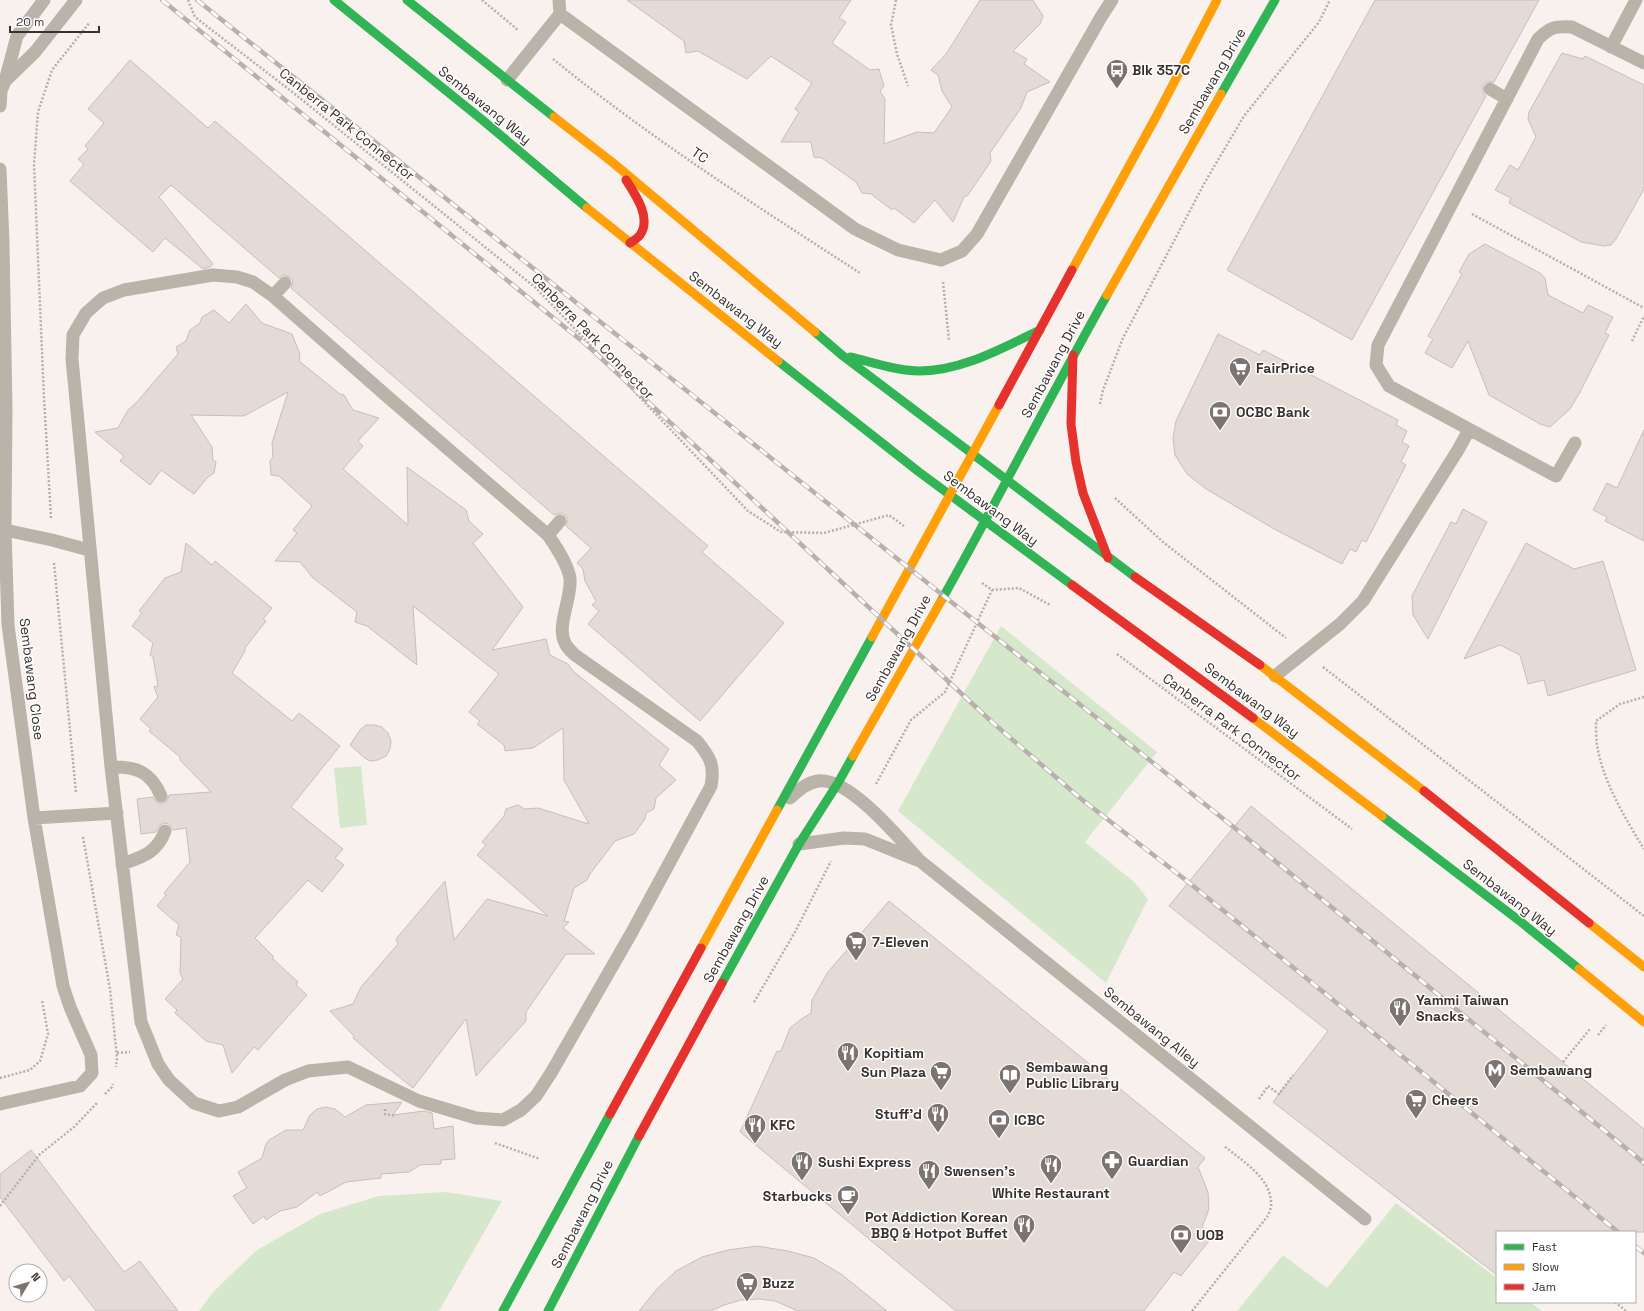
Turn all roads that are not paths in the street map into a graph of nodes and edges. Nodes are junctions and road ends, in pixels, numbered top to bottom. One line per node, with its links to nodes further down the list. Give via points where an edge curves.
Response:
1 (44, 0): 14 (lane, via 17,36)
2 (76, 0): 14 (lane, via 35,52)
3 (334, 0): 20 (main road, Sembawang Way)
4 (407, 0): 13 (main road, Sembawang Way)
5 (559, 0): 10 (lane)
6 (1112, 0): 10 (lane, via 977,234 962,251 941,260 898,250 855,229)
7 (1217, 0): 23 (main road, Sembawang Drive)
8 (1274, 0): 24 (main road, Sembawang Drive)
9 (1636, 0): 11 (lane)
10 (560, 14): 13 (lane)
11 (1611, 47): 12 (lane); 16 (lane, via 1572,27 1559,26 1547,29 1538,39)
12 (1644, 63)
13 (507, 80): 18 (main road, Sembawang Way)
14 (2, 87): 17 (lane)
15 (1490, 89): 16 (lane)
16 (1507, 99): 26 (lane, via 1378,345 1376,365 1389,386)
17 (0, 106)
18 (612, 162): 20 (main road, via 636,194 642,208 643,222 640,235); 25 (main road, Sembawang Way)
19 (0, 169): 33 (lane, Sembawang Close, via 4,243 6,409)
20 (630, 243): 30 (main road, Sembawang Way)
21 (285, 283): 22 (lane)
22 (273, 296): 34 (lane); 35 (lane, via 253,282 237,277 213,275 124,290 103,298 86,313 73,335 72,359)
23 (1040, 330): 25 (main road, via 952,368 919,371); 28 (main road, Sembawang Drive)
24 (1073, 355): 29 (main road, Sembawang Drive); 36 (main road, via 1071,424 1076,462 1083,493)
25 (843, 356): 28 (main road, Sembawang Way)
26 (1469, 430): 27 (lane, via 1556,476); 37 (lane, via 1363,601 1340,624)
27 (1575, 443)
28 (972, 453): 29 (main road, Sembawang Way); 30 (main road, Sembawang Drive)
29 (1007, 479): 32 (main road, Sembawang Drive); 36 (main road, Sembawang Way)
30 (950, 495): 32 (main road, Sembawang Way); 41 (main road, Sembawang Drive)
31 (560, 521): 34 (lane)
32 (985, 522): 39 (main road, Sembawang Drive); 49 (main road, Sembawang Way, via 1223,695 1521,922)
33 (4, 530): 35 (lane); 43 (lane, Sembawang Close, via 8,625)
34 (548, 535): 47 (lane, via 559,552 570,578 562,626 564,643 575,655 697,741 709,755 714,773 711,786 552,1073 536,1096 521,1110 503,1120 476,1118 419,1101 348,1067 308,1071 285,1080 238,1107 219,1111 194,1103 170,1080 158,1064 141,1022)
35 (89, 550): 38 (lane)
36 (1109, 558): 37 (main road, Sembawang Way)
37 (1275, 676): 48 (main road, Sembawang Way, via 1452,812)
38 (111, 767): 40 (lane, via 128,766 141,771 156,786); 42 (lane)
39 (838, 783): 41 (lane, via 820,780 804,785); 45 (main road, Sembawang Drive); 46 (lane, Sembawang Alley, via 886,823)
40 (161, 796)
41 (776, 811): 53 (main road, Sembawang Drive)
42 (117, 813): 43 (lane); 47 (lane)
43 (34, 818): 50 (lane, Sembawang Close, via 63,986 91,1055 92,1072 80,1086)
44 (165, 831): 47 (lane, via 161,842 150,852)
45 (799, 844): 46 (lane, Sembawang Alley, via 844,838 865,839); 52 (main road, Sembawang Drive, via 644,1126)
46 (919, 860): 51 (lane, Sembawang Alley)
47 (122, 864)
48 (1644, 967)
49 (1644, 1022)
50 (0, 1104)
51 (1365, 1219)
52 (549, 1310)
53 (503, 1311)

